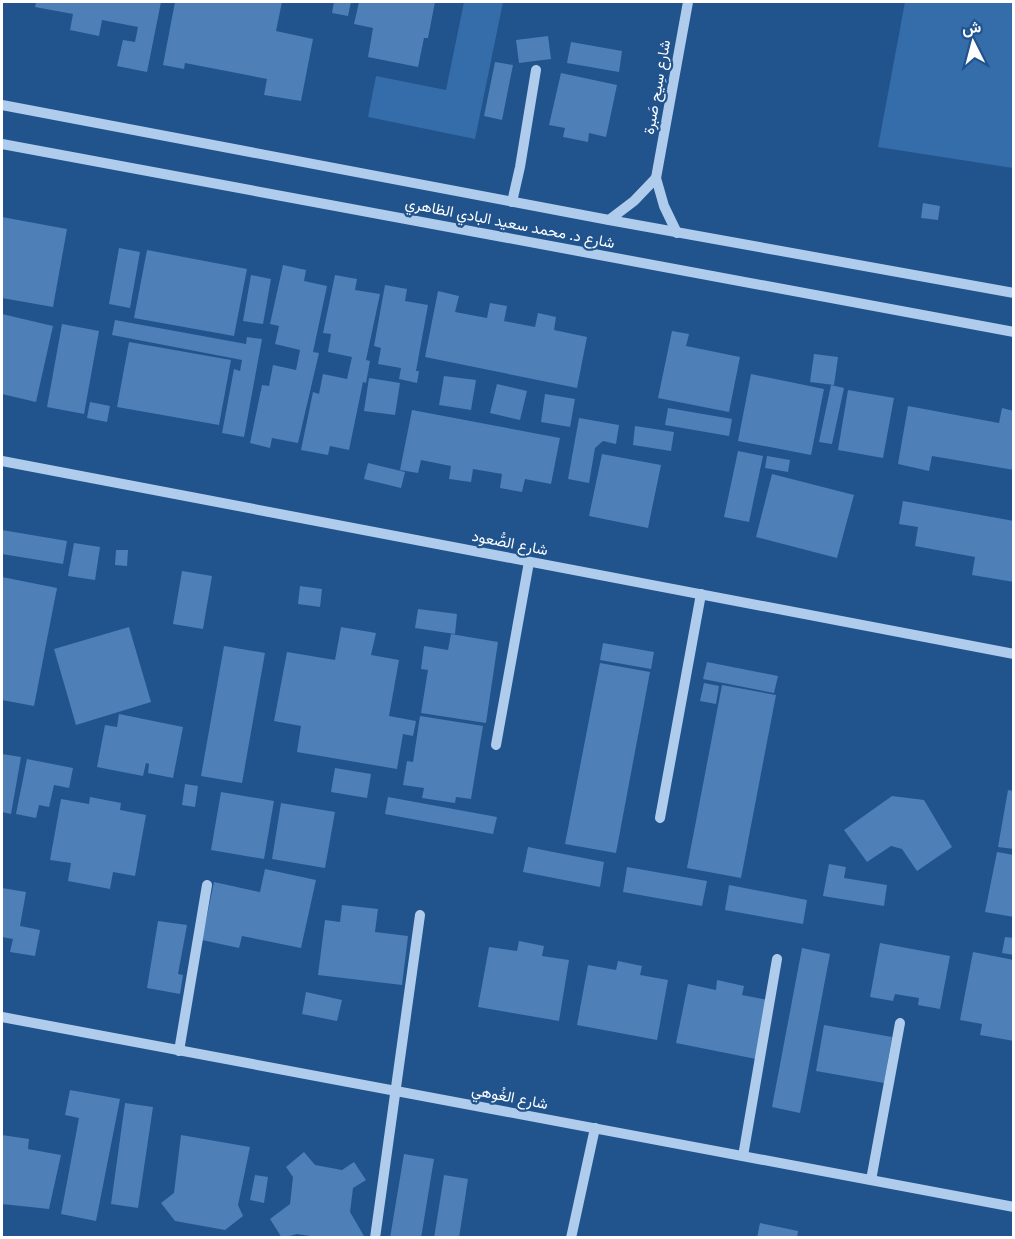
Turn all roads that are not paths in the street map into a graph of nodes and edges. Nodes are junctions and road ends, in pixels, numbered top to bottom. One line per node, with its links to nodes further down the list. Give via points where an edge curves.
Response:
1 (688, 2): 5 (street, شارع سِيح صَبرة)
2 (536, 70): 6 (street)
3 (2, 105): 6 (street, شارع د. محمد سعيد البادي الظاهري)
4 (2, 144): 10 (street, شارع د. محمد سعيد البادي الظاهري)
5 (656, 178): 7 (street); 8 (street, شارع سِيح صَبرة)
6 (512, 202): 7 (street, شارع د. محمد سعيد البادي الظاهري)
7 (609, 220): 8 (street, شارع د. محمد سعيد البادي الظاهري)
8 (677, 233): 9 (street, شارع د. محمد سعيد البادي الظاهري)
9 (1014, 293)
10 (1014, 332)
11 (2, 461): 12 (street, شارع الصُّعود)
12 (529, 562): 13 (street, شارع الصُّعود); 15 (street)
13 (701, 594): 14 (street, شارع الصُّعود); 16 (street)
14 (1014, 654)
15 (496, 745)
16 (660, 818)
17 (207, 885): 22 (street)
18 (420, 915): 23 (street)
19 (777, 959): 25 (street)
20 (2, 1017): 22 (street, شارع الغُوهي)
21 (900, 1023): 26 (street)
22 (179, 1050): 23 (street, شارع الغُوهي)
23 (395, 1091): 24 (street, شارع الغُوهي); 28 (street)
24 (595, 1128): 25 (street, شارع الغُوهي); 29 (street)
25 (743, 1156): 26 (street, شارع الغُوهي)
26 (871, 1180): 27 (street, شارع الغُوهي)
27 (1014, 1207)
28 (375, 1238)
29 (571, 1238)

